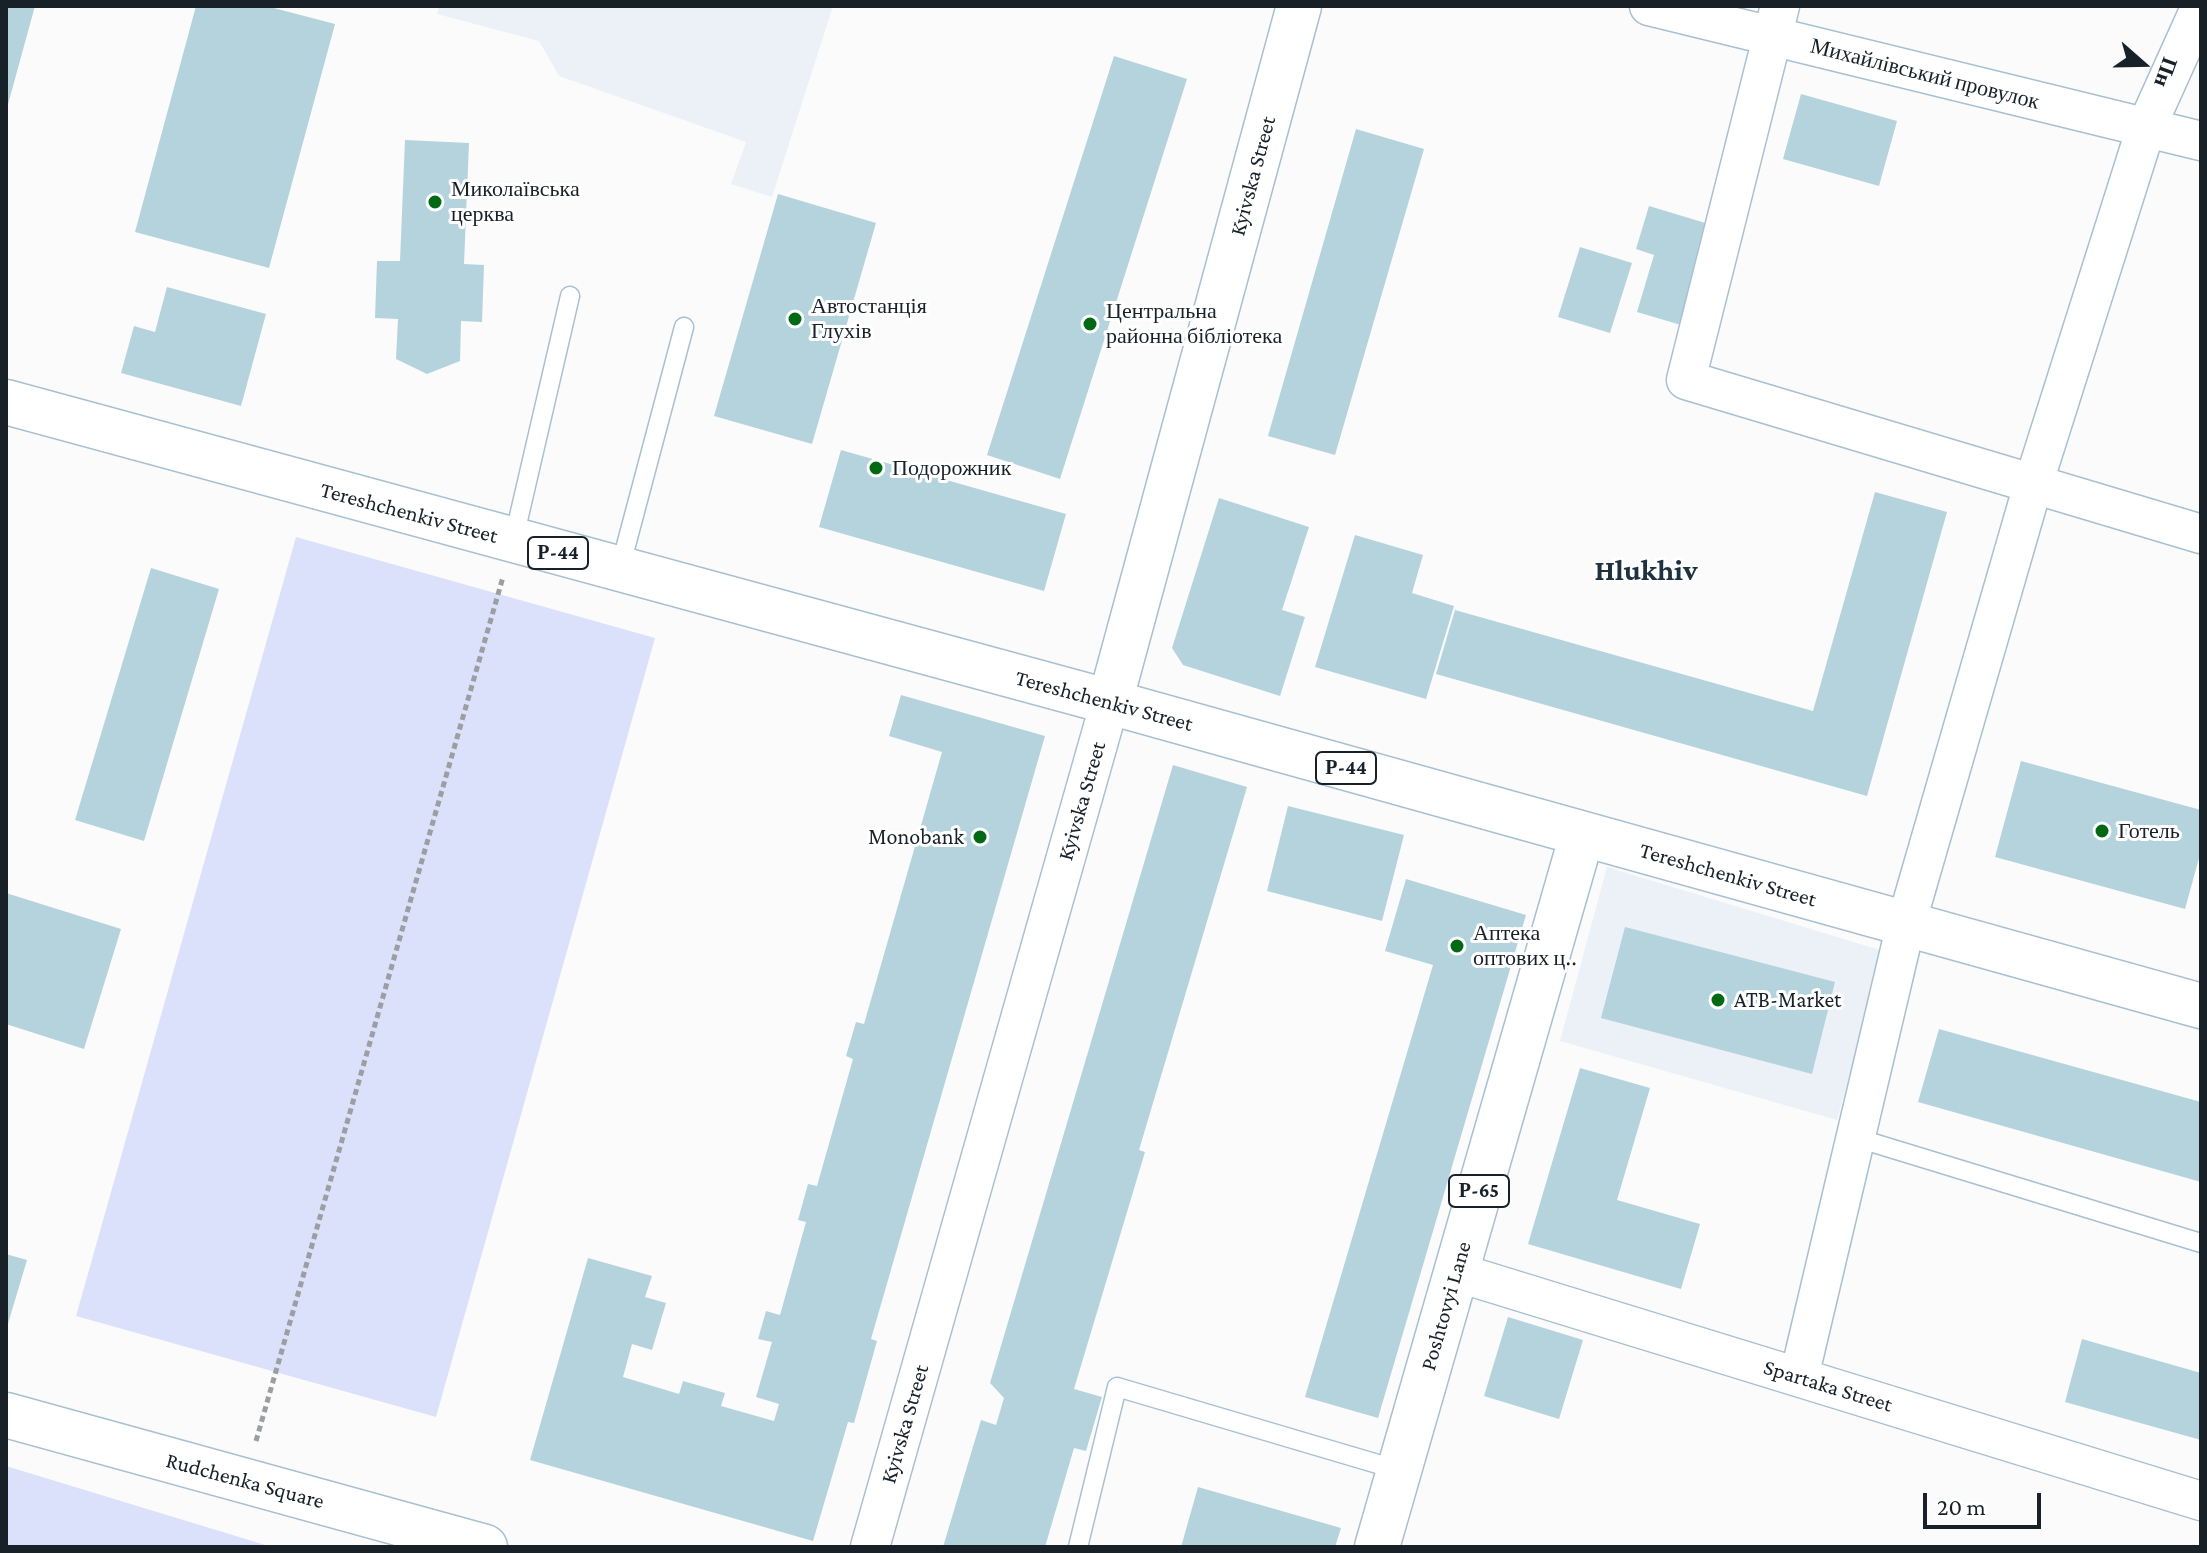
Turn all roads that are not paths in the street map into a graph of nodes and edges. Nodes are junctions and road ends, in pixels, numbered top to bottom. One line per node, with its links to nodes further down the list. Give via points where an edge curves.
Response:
1 (1299, 6): 14 (main road, Kyivska Street)
2 (1649, 6): 4 (street, Михайлівський провулок)
3 (2201, 6): 5 (street)
4 (1776, 21): 5 (street, Михайлівський провулок); 10 (street, via 1686,380)
5 (2146, 128): 6 (street, Михайлівський провулок); 10 (street)
6 (2201, 141)
7 (570, 296): 12 (lane)
8 (684, 327): 13 (lane)
9 (6, 402): 12 (main road, Tereshchenkiv Street / Р-44)
10 (2033, 485): 11 (street); 16 (street)
11 (2201, 534)
12 (513, 542): 13 (main road, Tereshchenkiv Street / Р-44)
13 (620, 568): 14 (main road, Tereshchenkiv Street / Р-44)
14 (1110, 702): 15 (main road, Tereshchenkiv Street / Р-44); 26 (street, Kyivska Street)
15 (1582, 835): 16 (main road, Tereshchenkiv Street); 20 (main road, Poshtovyi Lane / Р-65)
16 (1906, 924): 17 (main road, Tereshchenkiv Street); 18 (street)
17 (2201, 1006)
18 (1857, 1138): 19 (lane); 21 (street)
19 (2201, 1243)
20 (1456, 1272): 21 (street, Spartaka Street); 23 (main road, Poshtovyi Lane / Р-65)
21 (1799, 1377): 24 (street, Spartaka Street)
22 (6, 1415): 25 (main road, Rudchenka Square)
23 (1398, 1470): 27 (lane, via 1117,1387); 28 (main road, Poshtovyi Lane / Р-65)
24 (2201, 1501)
25 (485, 1547)
26 (870, 1547)
27 (1078, 1547)
28 (1377, 1547)

